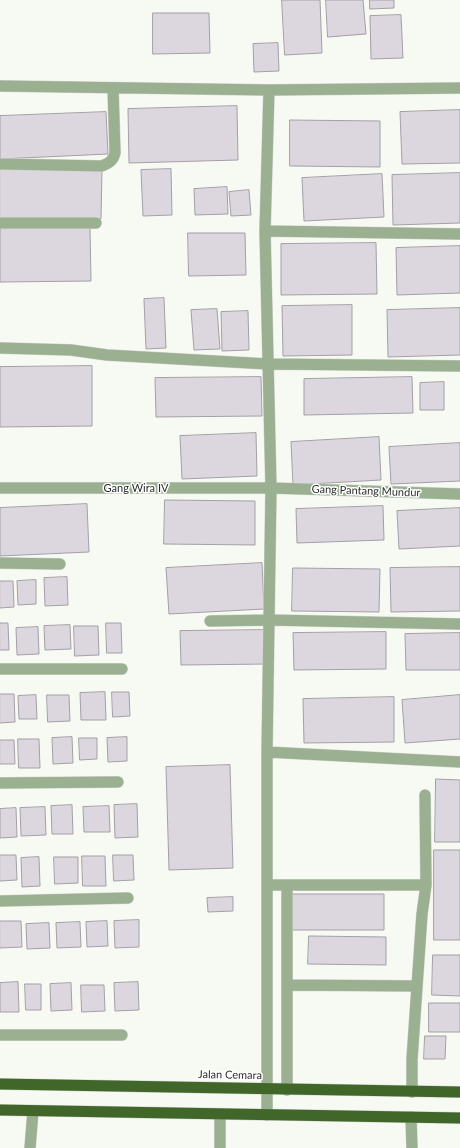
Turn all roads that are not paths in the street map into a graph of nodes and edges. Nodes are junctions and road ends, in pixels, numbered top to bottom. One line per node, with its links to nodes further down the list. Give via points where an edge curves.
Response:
1 (0, 86): 2 (street)
2 (113, 88): 4 (street); 5 (street, via 115,153 109,163 102,166)
3 (460, 88): 4 (street)
4 (269, 90): 8 (street)
5 (0, 164)
6 (0, 222): 7 (street)
7 (96, 223)
8 (265, 231): 9 (street); 11 (street)
9 (460, 234)
10 (0, 348): 11 (street, via 71,350)
11 (268, 364): 12 (street); 14 (street)
12 (460, 366)
13 (0, 488): 14 (street, Gang Wira IV)
14 (271, 488): 15 (street, Gang Pantang Mundur); 18 (street)
15 (460, 494)
16 (0, 563): 17 (street)
17 (60, 564)
18 (270, 620): 19 (street); 20 (street); 23 (street)
19 (210, 621)
20 (460, 624)
21 (122, 669): 22 (street)
22 (0, 670)
23 (267, 752): 24 (street); 28 (street)
24 (460, 762)
25 (118, 782): 26 (street)
26 (0, 783)
27 (425, 795): 30 (street)
28 (267, 885): 29 (street); 38 (street)
29 (286, 885): 30 (street); 33 (street)
30 (426, 885): 34 (street)
31 (128, 898): 32 (street)
32 (0, 901)
33 (287, 985): 34 (street); 39 (street)
34 (417, 986): 40 (street)
35 (0, 1034): 36 (street)
36 (122, 1035)
37 (0, 1084): 38 (highway, Jalan Cemara)
38 (267, 1089): 39 (highway, Jalan Cemara); 45 (street)
39 (287, 1090): 40 (highway, Jalan Cemara)
40 (412, 1092): 41 (highway, Jalan Cemara)
41 (460, 1092)
42 (0, 1110): 43 (highway)
43 (34, 1111): 44 (highway); 48 (street)
44 (220, 1114): 45 (highway); 49 (street)
45 (267, 1115): 46 (highway)
46 (411, 1117): 47 (highway); 50 (street)
47 (460, 1118)
48 (30, 1148)
49 (220, 1148)
50 (412, 1148)

